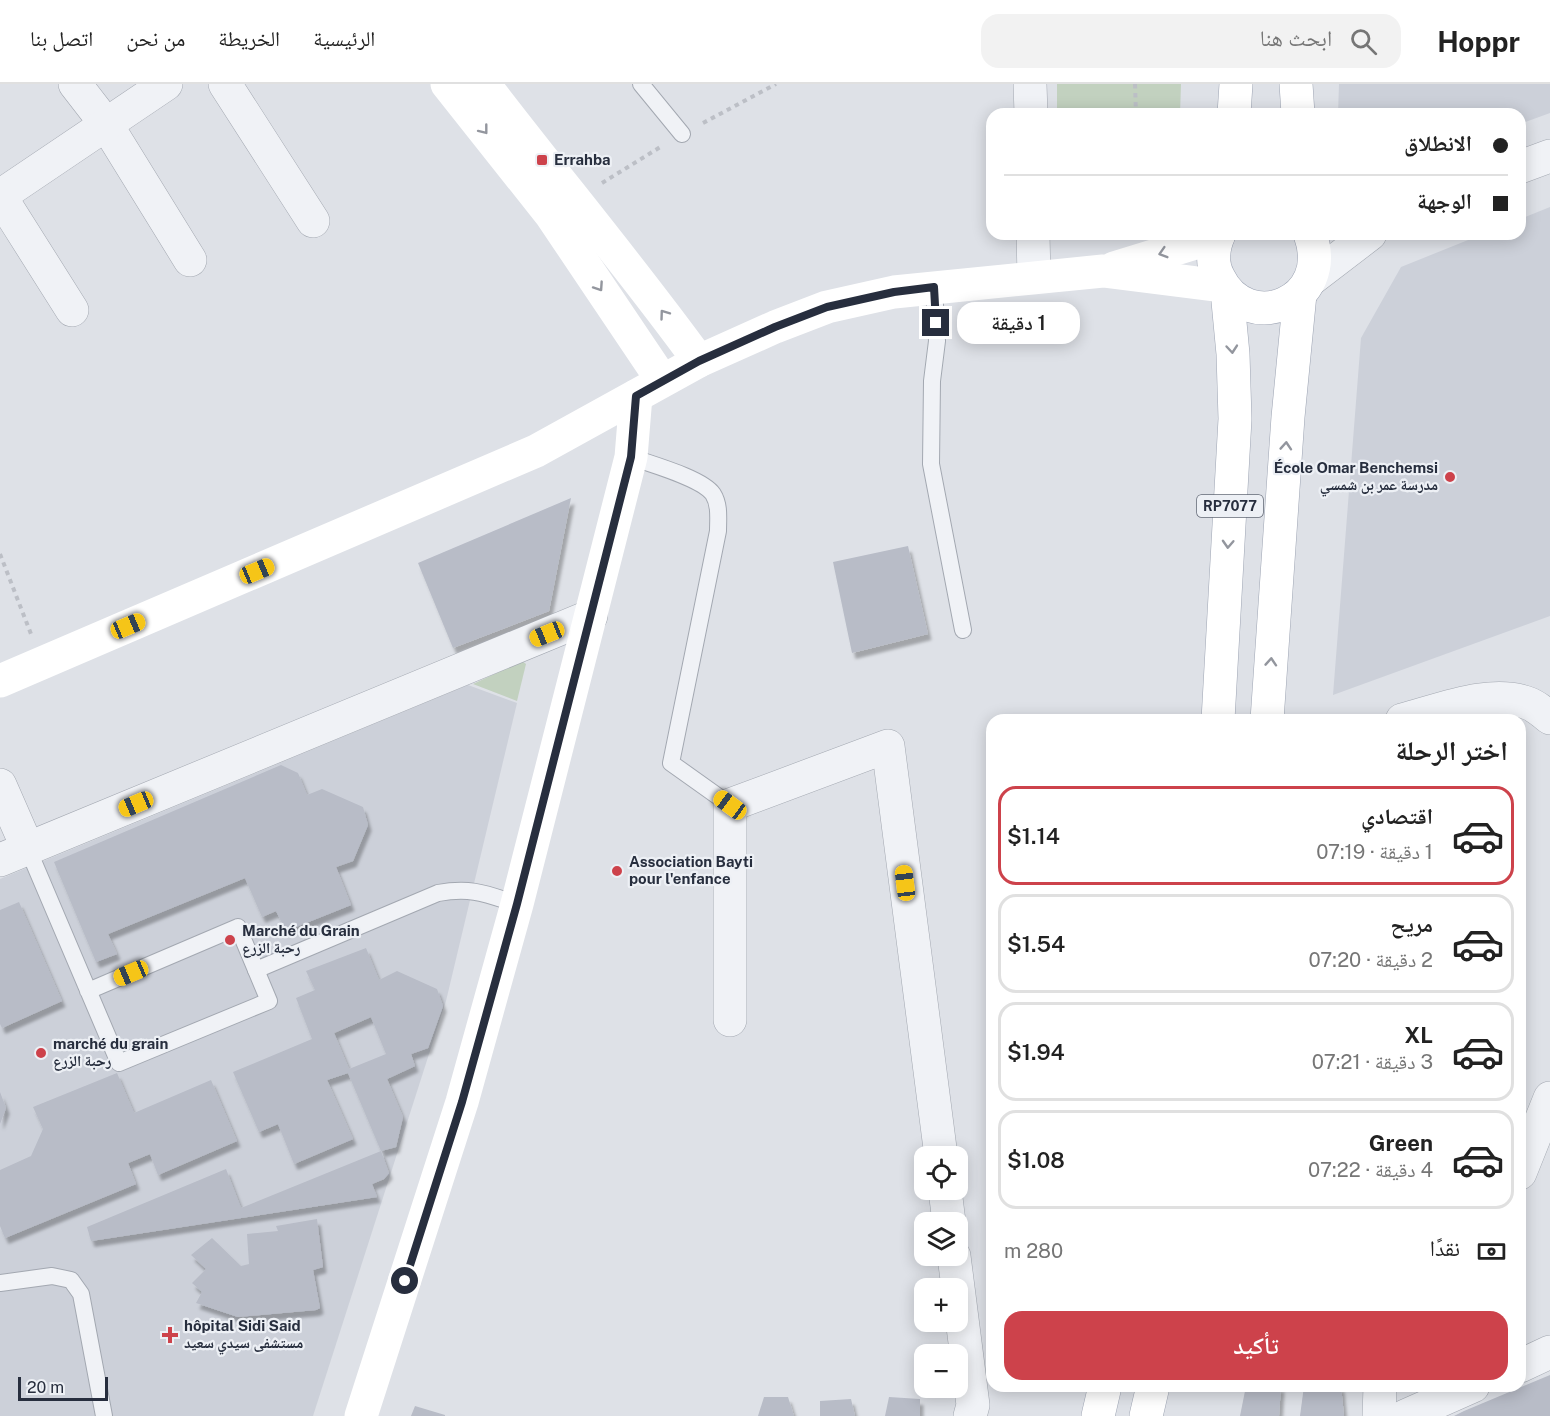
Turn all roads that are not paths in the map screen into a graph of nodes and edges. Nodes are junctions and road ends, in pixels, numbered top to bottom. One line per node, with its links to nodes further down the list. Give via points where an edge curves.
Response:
1 (75, 84): 13 (street)
2 (166, 84): 13 (street)
3 (225, 84): 17 (street)
4 (447, 84): 31 (street, one-way to 31, via 551,215)
5 (484, 84): 30 (street, one-way to 5)
6 (641, 84): 14 (lane)
7 (1030, 84): 10 (street)
8 (1236, 84): 11 (street)
9 (1296, 84): 12 (street)
10 (1031, 108)
11 (1234, 108)
12 (1298, 108)
13 (106, 124): 23 (street); 29 (street, via 0,196)
14 (682, 134)
15 (1550, 156): 16 (street)
16 (1526, 165)
17 (313, 221)
18 (1033, 240): 25 (street)
19 (1203, 240): 24 (street, one-way to 24)
20 (1217, 240): 28 (street, RP7077, via 1214,261)
21 (1311, 240): 27 (street, RP7077, via 1315,256)
22 (1363, 240): 27 (street)
23 (190, 260)
24 (1103, 271): 25 (street); 28 (street)
25 (1034, 277): 26 (street)
26 (934, 287): 30 (street, via 827,307); 34 (lane, via 937,341 932,381 931,464)
27 (1305, 287): 28 (street, via 1287,303 1271,308 1240,302); 37 (street, RP7077, one-way to 27, via 1288,417)
28 (1224, 288): 36 (street, RP7077, one-way to 36, via 1233,354 1235,419)
29 (72, 310)
30 (699, 361): 31 (street)
31 (649, 388): 32 (street); 35 (street, via 536,452)
32 (631, 457): 33 (street); 41 (lane, via 701,483 713,494 718,508 718,531 671,763)
33 (591, 616): 42 (street); 43 (street)
34 (963, 630)
35 (0, 681)
36 (1218, 714)
37 (1267, 714)
38 (1425, 714): 39 (street, via 1487,698 1510,698 1531,705)
39 (1550, 718)
40 (0, 784): 42 (street)
41 (730, 805): 46 (street); 48 (street, via 888,746)
42 (14, 854): 45 (lane)
43 (517, 904): 44 (lane, via 460,889 438,893); 60 (street, via 462,1102)
44 (256, 970): 45 (lane, via 238,927); 45 (lane, via 269,1001 119,1063)
45 (88, 991)
46 (730, 1020)
47 (1550, 1098): 49 (street)
48 (940, 1146)
49 (1526, 1158)
50 (955, 1266): 61 (street, via 973,1405)
51 (0, 1284): 59 (lane, via 52,1276 71,1280 81,1294)
52 (1550, 1352): 53 (street)
53 (1526, 1363)
54 (1104, 1392): 62 (street)
55 (1152, 1392): 63 (street)
56 (1380, 1392): 64 (street)
57 (1454, 1392): 58 (street)
58 (1420, 1403)
59 (104, 1416)
60 (361, 1416)
61 (970, 1416)
62 (1098, 1416)
63 (1146, 1416)
64 (1379, 1416)

